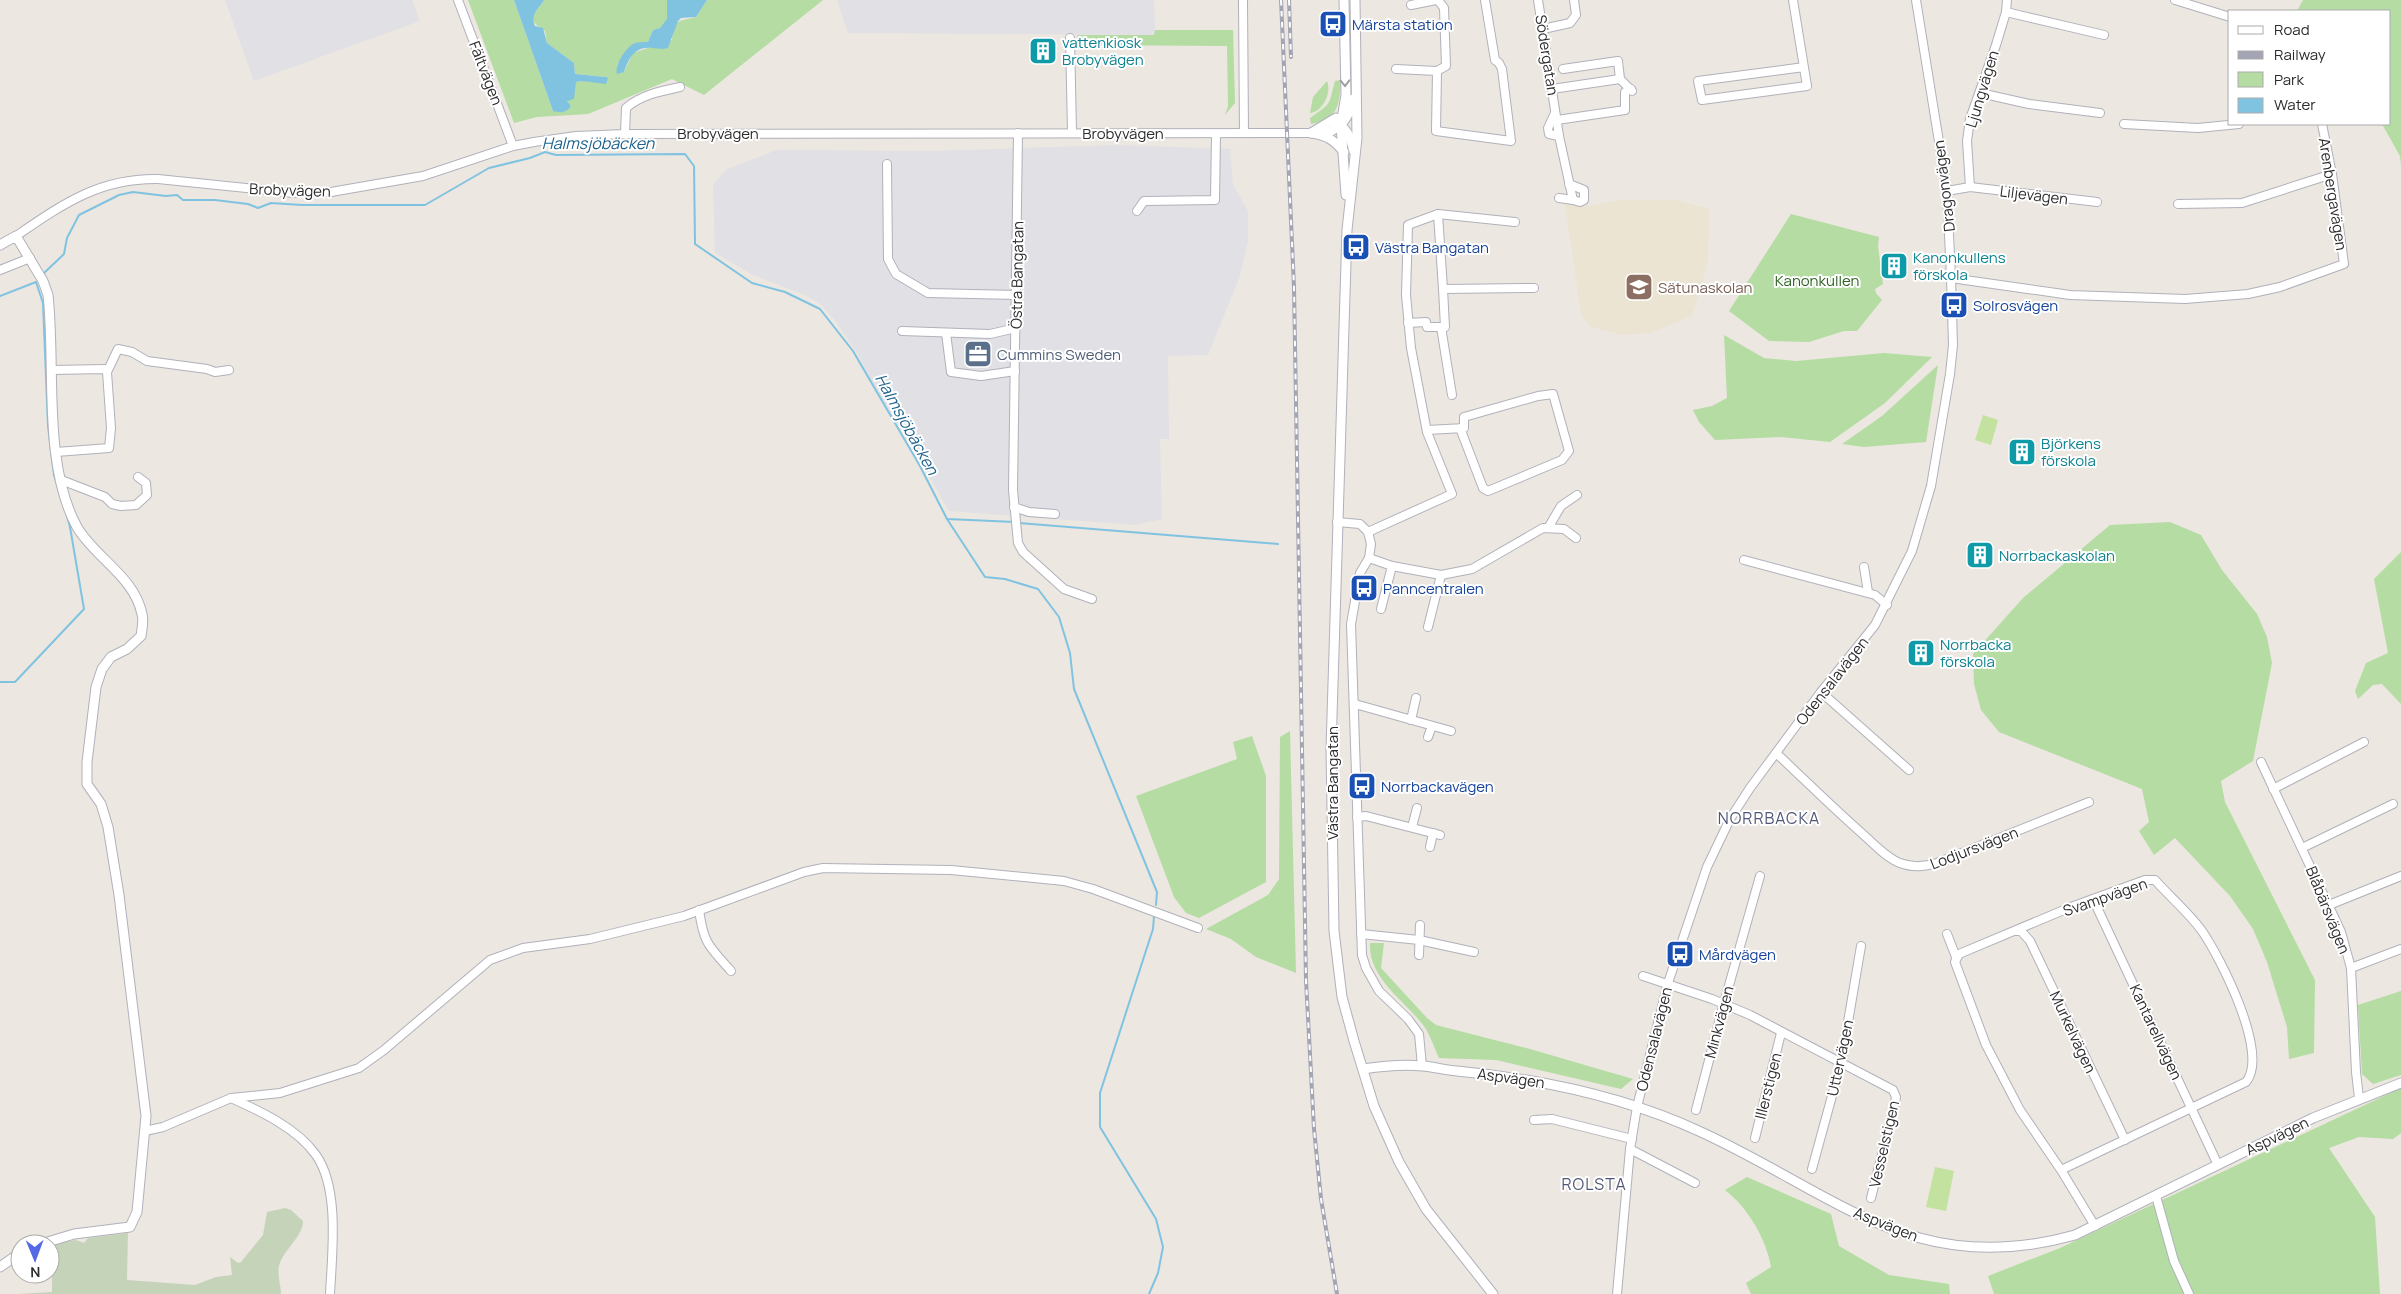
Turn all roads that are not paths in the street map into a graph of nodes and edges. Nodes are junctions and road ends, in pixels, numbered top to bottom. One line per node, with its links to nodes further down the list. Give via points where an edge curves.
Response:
1 (458, 0): 45 (street, Fältvägen)
2 (1244, 0): 39 (street)
3 (1344, 0): 29 (street, one-way to 29, via 1346,95)
4 (1355, 0): 25 (street, Västra Bangatan)
5 (1437, 0): 13 (street); 22 (street, via 1444,8 1446,66)
6 (1484, 0): 22 (street, via 1495,60 1502,69 1511,140 1436,131)
7 (1538, 0): 16 (street, Södergatan)
8 (1574, 0): 16 (street, via 1576,15 1570,23)
9 (1793, 0): 19 (street)
10 (1916, 0): 52 (street, Dragonvägen)
11 (2007, 0): 14 (street, Ljungvägen)
12 (2176, 0): 15 (street)
13 (1411, 5)
14 (2006, 12): 17 (street); 27 (street, Ljungvägen)
15 (2228, 16)
16 (1543, 28): 26 (street, Södergatan)
17 (2104, 35)
18 (1070, 38): 37 (street)
19 (1804, 67): 19 (street, via 1807,86 1702,100 1698,81)
20 (1396, 69): 22 (street)
21 (1563, 69): 23 (street, via 1618,61)
22 (1437, 71)
23 (1620, 79): 26 (street); 31 (street, via 1632,91 1625,92 1625,110)
24 (680, 87): 41 (street, via 633,102 626,108)
25 (1355, 89): 34 (street, Västra Bangatan, via 1348,116); 47 (street, Västra Bangatan, via 1357,138)
26 (1552, 89): 28 (street, Södergatan)
27 (1980, 93): 30 (street, via 2029,104); 51 (street, Ljungvägen, via 1970,119 1967,140)
28 (1555, 111): 31 (street, Södergatan); 44 (street, Södergatan, via 1548,128 1549,134)
29 (1343, 112): 32 (street, Brobyvägen); 34 (street)
30 (2100, 113)
31 (1557, 120): 44 (street, Södergatan)
32 (1332, 121): 34 (street); 40 (street, Brobyvägen)
33 (2124, 124): 35 (street, via 2198,128)
34 (1341, 125): 43 (street); 46 (street, Västra Bangatan); 47 (street, Västra Bangatan, via 1351,140)
35 (2229, 125)
36 (2322, 125): 49 (street, Arenbergavägen)
37 (1072, 132): 38 (street, Brobyvägen); 42 (street, Brobyvägen)
38 (1018, 133): 41 (street, Brobyvägen); 68 (street, Östra Bangatan)
39 (1244, 133): 40 (street, Brobyvägen); 42 (street, Brobyvägen)
40 (1311, 133): 43 (street, Brobyvägen)
41 (625, 134): 45 (street, Brobyvägen, via 566,137)
42 (1216, 134): 57 (street, via 1215,200 1144,201)
43 (1324, 134): 46 (street)
44 (1559, 136): 50 (street, Södergatan)
45 (513, 146): 61 (street, Brobyvägen, via 423,176 331,192 286,193 136,178 99,187 64,204)
46 (1344, 153): 60 (street, Västra Bangatan)
47 (1354, 154): 60 (street, Västra Bangatan)
48 (887, 164): 68 (street, via 888,259 896,274 928,293)
49 (2332, 174): 56 (street, via 2242,203); 65 (street, Arenbergavägen, via 2344,264 2280,288 2185,299 2070,295)
50 (1569, 184): 54 (street, Södergatan); 54 (street, via 1584,190 1586,195 1580,202)
51 (1970, 187): 52 (street); 55 (street, Liljevägen)
52 (1947, 190): 65 (street, Dragonvägen)
53 (1559, 198): 54 (street)
54 (1573, 200)
55 (2097, 202)
56 (2178, 204)
57 (1138, 211)
58 (1438, 214): 59 (street); 67 (street); 69 (street, via 1408,225)
59 (1515, 222)
60 (1347, 230): 88 (street, Västra Bangatan)
61 (16, 236): 62 (street, Brobyvägen); 63 (street)
62 (0, 245)
63 (30, 258): 64 (street); 74 (street, via 48,295)
64 (0, 270)
65 (1951, 278): 78 (street, Dragonvägen, via 1953,345)
66 (1534, 288): 67 (street)
67 (1443, 289): 70 (street, via 1445,327)
68 (1017, 295): 71 (street, Östra Bangatan)
69 (1408, 323): 70 (street, via 1426,322 1427,328); 81 (street)
70 (1441, 327): 79 (street)
71 (1016, 328): 73 (street, via 990,334); 76 (street, Östra Bangatan)
72 (902, 331): 73 (street)
73 (946, 333): 76 (street, via 951,372 980,376)
74 (52, 370): 77 (street, via 105,369); 82 (street)
75 (229, 370): 77 (street, via 215,372 147,361 132,352 118,350)
76 (1015, 371): 86 (street, Östra Bangatan)
77 (107, 372): 82 (street, via 111,428 109,448)
78 (1950, 374): 99 (street, Odensalavägen, via 1931,486 1912,551)
79 (1452, 395)
80 (1460, 428): 80 (street, via 1464,428 1464,417 1553,394 1569,450 1562,460 1488,492 1483,488); 81 (street)
81 (1426, 430): 90 (street, via 1452,494)
82 (56, 452): 84 (street)
83 (138, 477): 84 (street, via 146,483 147,495 141,502 130,506 112,504 106,498)
84 (61, 480): 153 (street, via 76,525 124,578 142,614 141,636 127,649 111,657 102,669 96,687 87,784 101,804 108,827 146,1116)
85 (1577, 495): 89 (street, via 1561,506)
86 (1014, 507): 87 (street, via 1028,512); 98 (street, Östra Bangatan, via 1018,543 1036,565 1064,589)
87 (1055, 514)
88 (1337, 522): 90 (street, via 1360,524); 145 (street, Västra Bangatan, via 1331,749 1334,931 1342,997)
89 (1548, 528): 91 (street, via 1564,529); 96 (street, via 1472,569)
90 (1368, 532): 92 (street, via 1371,544)
91 (1576, 538)
92 (1368, 558): 94 (street); 104 (street, via 1360,573 1351,624)
93 (1744, 560): 97 (street)
94 (1392, 566): 96 (street); 100 (street)
95 (1864, 567): 97 (street)
96 (1441, 575): 101 (street)
97 (1868, 592): 99 (street)
98 (1092, 599)
99 (1887, 605): 102 (street, Odensalavägen, via 1870,632)
100 (1381, 609)
101 (1428, 627)
102 (1822, 692): 110 (street, Odensalavägen); 112 (street)
103 (1416, 698): 105 (street)
104 (1355, 704): 105 (street); 117 (street)
105 (1411, 720): 106 (street)
106 (1432, 726): 107 (street); 108 (street)
107 (1451, 731)
108 (1428, 737)
109 (2364, 742): 113 (street)
110 (1776, 753): 114 (street, Lodjursvägen, via 1887,855 1910,866 1937,863); 140 (street, Odensalavägen, via 1730,819 1713,853)
111 (2261, 762): 113 (street, Blåbärsvägen)
112 (1909, 770)
113 (2273, 790): 120 (street, Blåbärsvägen)
114 (2089, 802)
115 (2393, 804): 120 (street)
116 (1418, 808): 118 (street)
117 (1357, 816): 118 (street); 129 (street)
118 (1412, 827): 119 (street, via 1436,834)
119 (1430, 847)
120 (2302, 848): 124 (street, Blåbärsvägen)
121 (1760, 876): 141 (street, Minkvägen)
122 (2401, 876): 124 (street)
123 (2093, 899): 128 (street, Svampvägen); 150 (street, Kantarellvägen); 150 (street, Svampvägen, via 2146,880 2155,880 2200,929 2230,980 2249,1036 2253,1069 2246,1082)
124 (2329, 905): 137 (street, Blåbärsvägen)
125 (699, 910): 127 (street, via 813,869 910,868 1064,882 1093,889); 138 (street, via 707,943); 147 (street, via 590,939 523,948 497,956 359,1068 280,1092)
126 (1420, 925): 131 (street)
127 (1198, 928)
128 (2016, 931): 136 (street, Svampvägen); 156 (street, Murkelvägen, via 2021,931 2030,941)
129 (1360, 934): 131 (street); 144 (street, via 1366,968 1380,991 1419,1034)
130 (1947, 934): 136 (street)
131 (1419, 940): 134 (street); 135 (street)
132 (1861, 946): 143 (street, Uttervägen)
133 (2401, 949): 137 (street)
134 (1474, 952)
135 (1418, 955)
136 (1956, 957): 160 (street, via 1955,962 1986,1045 2020,1110)
137 (2351, 968): 148 (street, Blåbärsvägen)
138 (731, 971)
139 (1643, 976): 140 (street)
140 (1668, 984): 141 (street); 149 (street, Odensalavägen)
141 (1724, 1003): 142 (street); 151 (street, Minkvägen)
142 (1782, 1033): 143 (street); 154 (street, Illerstigen)
143 (1841, 1064): 159 (street, Uttervägen); 163 (street, Vesselstigen, via 1890,1087 1896,1097)
144 (1422, 1066): 145 (street, Aspvägen); 149 (street, Aspvägen, via 1530,1079)
145 (1363, 1069): 167 (street, Västra Bangatan, via 1374,1106 1399,1162 1426,1209)
146 (2401, 1083): 148 (street, Aspvägen)
147 (231, 1098): 153 (street, via 163,1127); 166 (street, via 288,1129 305,1142 323,1167 332,1220)
148 (2359, 1098): 158 (street, Aspvägen)
149 (1637, 1107): 155 (street, Odensalavägen); 164 (street, Aspvägen, via 1701,1132 1861,1217 1915,1237 1950,1245 2007,1247 2045,1243)
150 (2192, 1107): 156 (street, Svampvägen); 158 (street, Kantarellvägen)
151 (1696, 1110)
152 (1534, 1120): 155 (street, via 1552,1119)
153 (145, 1131): 165 (street, via 137,1212 130,1227)
154 (1754, 1138)
155 (1632, 1139): 157 (street, Odensalavägen)
156 (2125, 1140): 160 (street, Svampvägen)
157 (1630, 1149): 161 (street); 168 (street, Odensalavägen)
158 (2218, 1165): 162 (street, Aspvägen)
159 (1812, 1169)
160 (2061, 1170): 164 (street)
161 (1695, 1183)
162 (2156, 1196): 164 (street, Aspvägen); 169 (street, via 2174,1261)
163 (1871, 1198)
164 (2095, 1226)
165 (60, 1238)
166 (330, 1294)
167 (1493, 1294)
168 (1617, 1294)
169 (2189, 1294)

